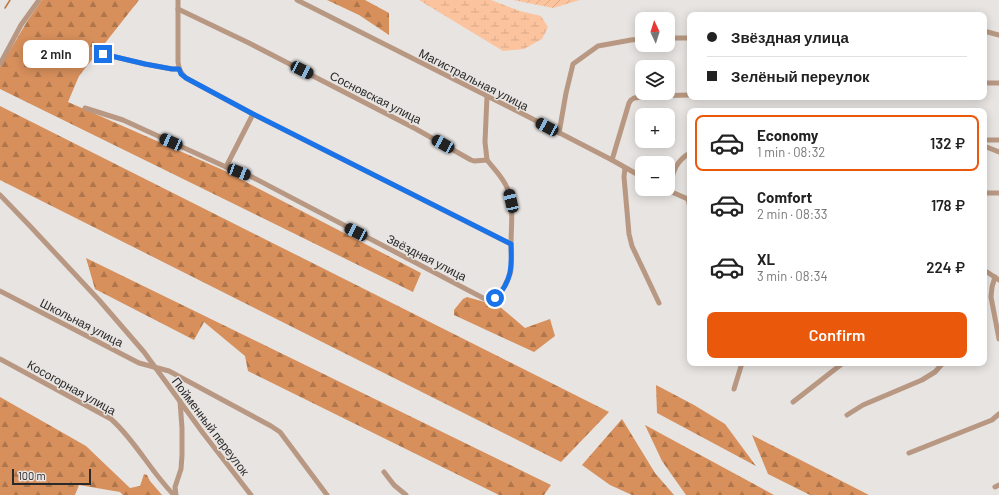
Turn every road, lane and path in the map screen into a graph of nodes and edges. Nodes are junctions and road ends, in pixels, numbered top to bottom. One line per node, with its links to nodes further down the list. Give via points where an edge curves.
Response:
1 (39, 0): 11 (street, via 21,25)
2 (178, 0): 4 (street)
3 (297, 0): 16 (street, Магистральная улица)
4 (178, 9): 12 (street); 25 (street, Сосновская улица, via 409,125 471,160)
5 (987, 32): 6 (street)
6 (999, 35)
7 (675, 38): 8 (street)
8 (687, 38)
9 (635, 40): 19 (street, via 598,46 573,64)
10 (103, 54): 12 (street)
11 (0, 64)
12 (179, 69): 18 (street, via 186,78)
13 (987, 83): 14 (street)
14 (999, 83)
15 (687, 95): 26 (street, via 651,96 631,100)
16 (487, 96): 19 (street, Магистральная улица); 25 (street)
17 (85, 108): 27 (street, Звёздная улица, via 123,120)
18 (253, 114): 27 (street); 36 (street)
19 (559, 133): 26 (street, Магистральная улица)
20 (987, 140): 21 (street)
21 (999, 140)
22 (987, 147): 23 (street)
23 (999, 152)
24 (687, 155): 28 (street)
25 (487, 160): 36 (street, Звёздная улица, via 508,188 511,201)
26 (612, 160): 29 (street, Магистральная улица)
27 (226, 167): 36 (street, Звёздная улица, via 252,177 485,299 495,298 504,288 511,271)
28 (675, 167)
29 (625, 168): 30 (street, Магистральная улица); 40 (street, via 632,246)
30 (635, 173)
31 (987, 193): 32 (street)
32 (999, 193)
33 (675, 194): 35 (street)
34 (0, 195): 46 (street, Пойменный переулок, via 99,300)
35 (687, 199)
36 (511, 244)
37 (987, 272): 38 (street)
38 (997, 279): 41 (street, via 992,287 991,297)
39 (0, 291): 46 (street, Школьная улица, via 138,363)
40 (659, 303)
41 (999, 339)
42 (0, 359): 54 (street, Косогорная улица, via 111,419)
43 (741, 366): 47 (street)
44 (839, 366): 49 (street)
45 (940, 366): 51 (street, via 922,380 869,402)
46 (155, 368): 48 (street, Пойменный переулок); 56 (street, Школьная улица, via 169,371 280,432)
47 (734, 389)
48 (180, 401): 54 (street, via 182,455); 55 (street, Пойменный переулок)
49 (793, 402)
50 (999, 414): 52 (street, via 992,420)
51 (847, 415)
52 (909, 453)
53 (384, 472): 57 (street)
54 (175, 495)
55 (251, 495)
56 (327, 495)
57 (406, 495)

